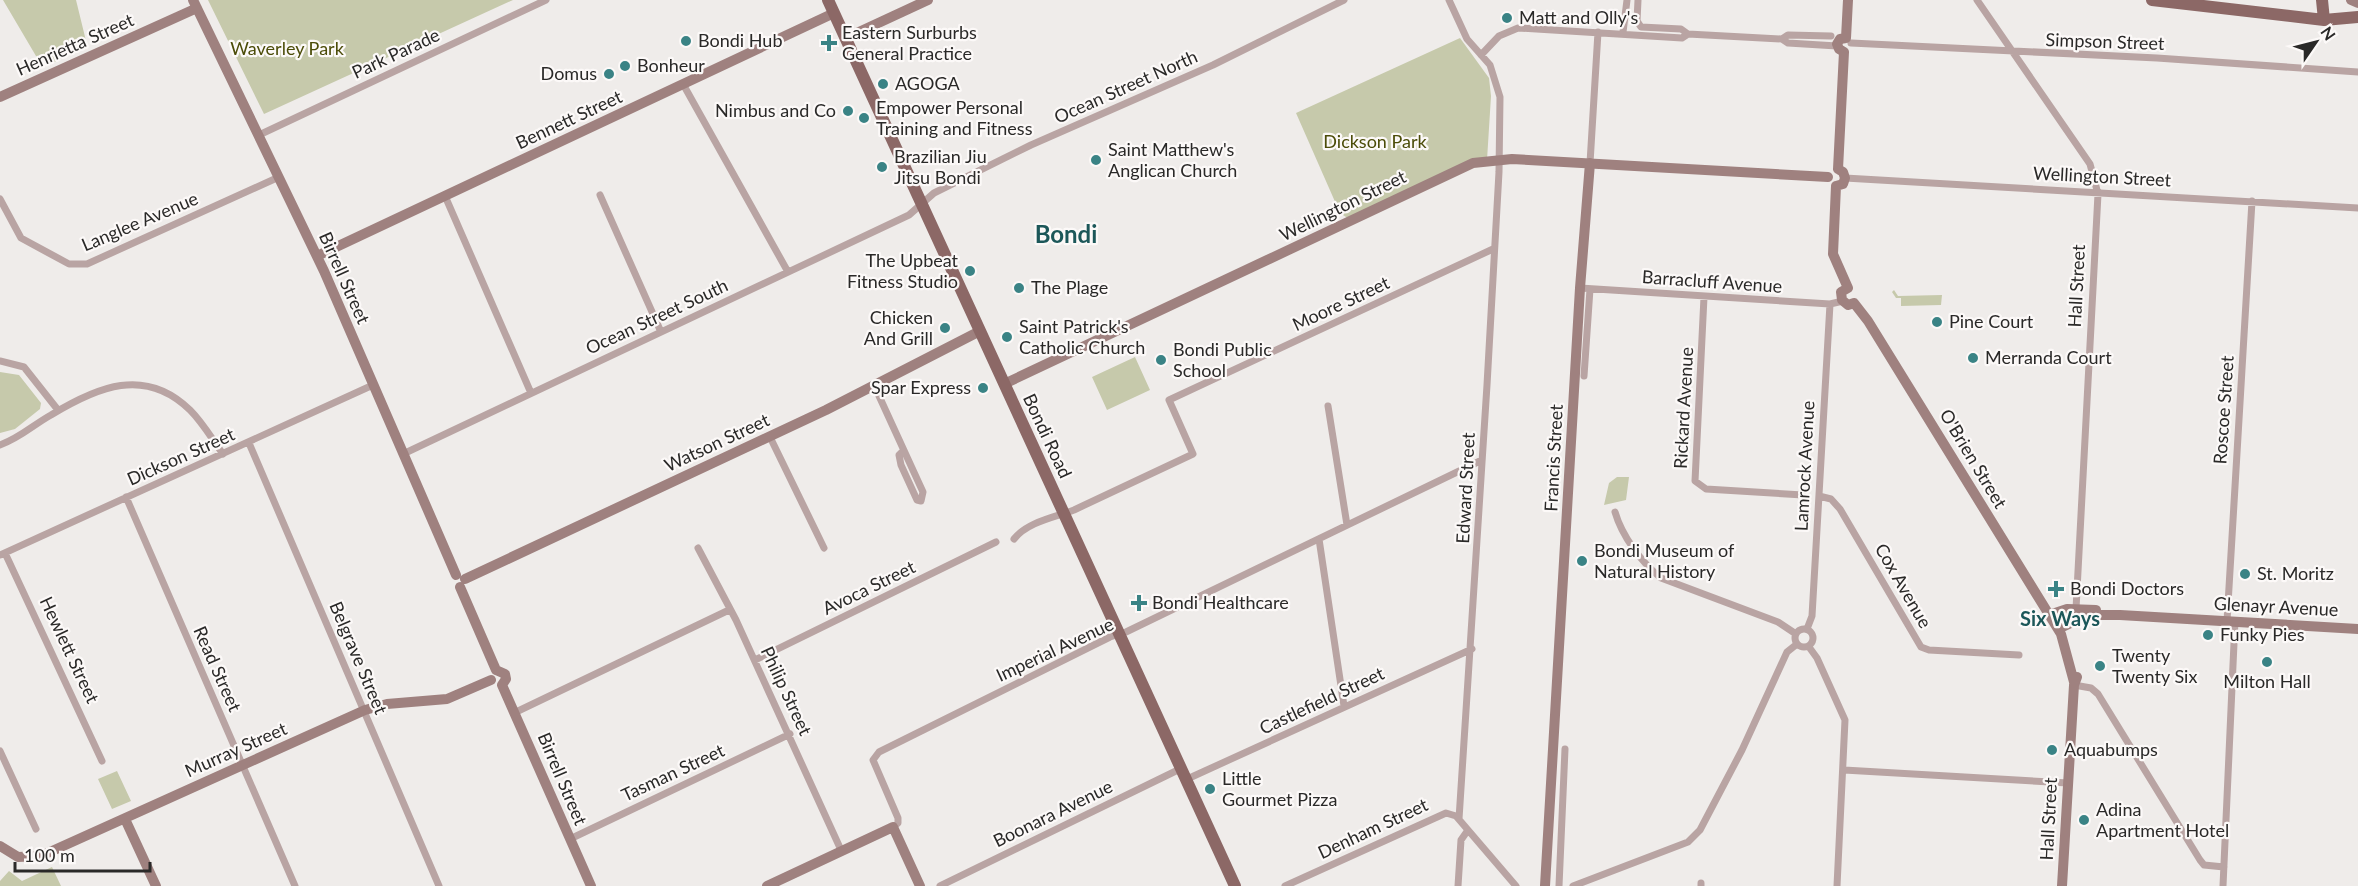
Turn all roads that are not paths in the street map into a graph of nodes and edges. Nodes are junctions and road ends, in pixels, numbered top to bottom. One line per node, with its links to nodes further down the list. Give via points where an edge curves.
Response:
1 (546, 0): 30 (street, Park Parade)
2 (828, 0): 15 (main road, Bondi Road)
3 (928, 0): 22 (street)
4 (1344, 0): 42 (street, Ocean Street North, via 1197,73 1031,145 933,193)
5 (1449, 0): 26 (street, Edward Street, via 1467,39)
6 (1627, 0): 19 (street)
7 (1638, 0): 20 (street, Simpson Street, via 1639,25 1681,29)
8 (1848, 0): 24 (street)
9 (1977, 0): 25 (street, Hall Street)
10 (2152, 0): 17 (main road)
11 (2322, 0): 17 (main road)
12 (2351, 0): 13 (street)
13 (2358, 3)
14 (195, 4): 29 (street, Henrietta Street); 30 (street, Birrell Street)
15 (834, 13): 22 (main road, Bondi Road); 28 (street, Bennett Street)
16 (2358, 17): 17 (main road)
17 (2324, 20)
18 (1598, 32): 19 (street, Simpson Street); 26 (street, Simpson Street, via 1518,28 1499,36); 32 (street, Francis Street)
19 (1623, 32): 20 (street, Simpson Street, via 1682,38)
20 (1688, 34): 23 (street, Simpson Street)
21 (1831, 36): 23 (street, Simpson Street, via 1788,35)
22 (846, 38): 42 (main road, Bondi Road)
23 (1782, 39): 24 (street, Simpson Street, via 1788,43)
24 (1845, 45): 25 (street, Simpson Street); 33 (street)
25 (2014, 53): 27 (street, Simpson Street); 37 (street, Hall Street, via 2090,164)
26 (1481, 55): 31 (street, Edward Street, via 1492,70 1499,91)
27 (2358, 72)
28 (683, 84): 39 (street, Bennett Street); 48 (street)
29 (0, 97)
30 (259, 135): 34 (street, Birrell Street)
31 (1498, 159): 32 (street, Wellington Street); 46 (street, Edward Street); 59 (street, Wellington Street, via 1455,169)
32 (1590, 163): 35 (street, Wellington Street); 50 (street, Francis Street)
33 (1842, 174): 35 (street, via 1833,170); 36 (street, via 1843,184); 37 (street, Wellington Street)
34 (279, 177): 44 (street, Langlee Avenue, via 87,264 69,264 21,238); 47 (street, Birrell Street)
35 (1828, 177): 36 (street)
36 (1836, 186): 49 (street, via 1833,254)
37 (2098, 194): 41 (street, Wellington Street); 85 (street, Hall Street)
38 (600, 195): 56 (street)
39 (445, 196): 47 (street, Bennett Street); 62 (street)
40 (0, 199): 44 (street, Langlee Avenue)
41 (2252, 201): 43 (street, Wellington Street); 89 (street, Roscoe Street)
42 (921, 204): 48 (street, Ocean Street South, via 909,215); 55 (main road, Bondi Road)
43 (2358, 208)
44 (8, 216): 45 (street)
45 (0, 220)
46 (1493, 249): 71 (street, Edward Street); 76 (street, Moore Street, via 1169,400 1193,453)
47 (317, 256): 60 (street, Birrell Street)
48 (788, 272): 56 (street, Ocean Street South)
49 (1848, 288): 52 (street, via 1841,292); 53 (street, via 1857,293)
50 (1585, 289): 51 (street, Barracluff Avenue); 58 (street, Francis Street); 135 (street, Francis Street)
51 (1704, 297): 54 (street, Barracluff Avenue); 72 (street, Rickard Avenue, via 1695,481 1706,489)
52 (1843, 302): 53 (street); 54 (street, Barracluff Avenue)
53 (1854, 303): 87 (street, O'Brien Street)
54 (1830, 304): 73 (street, Lamrock Avenue)
55 (980, 331): 59 (main road, Bondi Road); 61 (street, Watson Street)
56 (660, 332): 62 (street, Ocean Street South)
57 (0, 361): 64 (street, via 24,367)
58 (1584, 376)
59 (1004, 384): 76 (main road, Bondi Road)
60 (373, 385): 66 (street, Dickson Street); 70 (street, Birrell Street)
61 (874, 385): 65 (street, Watson Street); 68 (street)
62 (531, 393): 70 (street, Ocean Street South)
63 (1328, 406): 77 (street)
64 (58, 410): 67 (street, via 20,438); 69 (street, via 105,387 151,387 174,397 188,409)
65 (770, 437): 82 (street); 84 (street, Watson Street)
66 (249, 443): 69 (street, Dickson Street); 103 (street, Belgrave Street)
67 (0, 445)
68 (903, 451): 68 (street, via 923,492 921,501 917,500 901,465 899,455)
69 (223, 454): 74 (street, Dickson Street)
70 (403, 454): 84 (street, Birrell Street)
71 (1482, 460): 77 (street, Imperial Avenue); 97 (street, Edward Street)
72 (1803, 495)
73 (1819, 496): 90 (street, Lamrock Avenue, via 1812,616); 98 (street, Cox Avenue, via 1840,508 1921,647)
74 (126, 497): 83 (street, Dickson Street); 109 (street, Read Street)
75 (1615, 512): 93 (street, via 1648,567 1661,578 1778,622)
76 (1063, 513): 78 (street, via 1024,530); 94 (main road, Bondi Road)
77 (1347, 525): 79 (street, Imperial Avenue)
78 (1014, 539)
79 (1318, 539): 94 (street, Imperial Avenue); 102 (street)
80 (996, 542): 99 (street, Avoca Street)
81 (699, 548): 86 (street, Philip Street)
82 (824, 548)
83 (3, 554): 108 (street, Hewlett Street)
84 (460, 580): 100 (street, Birrell Street)
85 (2076, 609): 87 (street, Glenayr Avenue); 88 (street, Glenayr Avenue)
86 (729, 610): 99 (street, Philip Street); 104 (street)
87 (2049, 615): 92 (street, O'Brien Street)
88 (2120, 615): 89 (street, Glenayr Avenue); 92 (street, Glenayr Avenue, via 2088,615)
89 (2231, 621): 91 (street, Glenayr Avenue); 121 (street, Roscoe Street)
90 (1807, 629): 93 (street); 96 (street, via 1814,638)
91 (2358, 629)
92 (2059, 632): 101 (street, O'Brien Street)
93 (1796, 634): 95 (street)
94 (1118, 635): 111 (main road, Bondi Road); 115 (street, Imperial Avenue, via 876,754 874,764 898,818)
95 (1797, 644): 96 (street); 137 (street, via 1787,652 1700,830 1688,842)
96 (1809, 647): 110 (street, via 1844,713)
97 (1472, 649): 102 (street, Castlefield Street); 114 (street, Edward Street)
98 (2019, 655)
99 (755, 660): 105 (street, Philip Street)
100 (496, 678): 103 (street, Murray Street, via 447,699 387,704); 104 (street, Birrell Street)
101 (2074, 684): 112 (street, Hall Street); 121 (street, via 2098,694 2204,865)
102 (1344, 706): 111 (street, Castlefield Street)
103 (365, 710): 109 (street, Murray Street); 125 (street, Belgrave Street)
104 (516, 712): 118 (street, Birrell Street)
105 (790, 734): 118 (street, Tasman Street); 120 (street, Philip Street)
106 (1565, 749): 136 (street)
107 (0, 751): 116 (street)
108 (102, 761)
109 (243, 765): 113 (street, Murray Street); 124 (street, Read Street)
110 (1844, 770): 112 (street); 138 (street)
111 (1182, 775): 122 (main road, Bondi Road); 129 (street, Boonara Avenue)
112 (2068, 783): 139 (street, Hall Street)
113 (125, 819): 119 (street, Murray Street, via 41,856 18,856); 123 (street)
114 (1459, 819): 117 (street); 132 (street, Denham Street, via 1452,814 1438,815)
115 (893, 827): 120 (street); 128 (street)
116 (36, 829)
117 (1468, 830): 133 (street, via 1461,840); 134 (street)
118 (570, 839): 126 (street, Birrell Street)
119 (0, 846)
120 (842, 850): 127 (street)
121 (2224, 867): 140 (street, Roscoe Street)
122 (1227, 870): 130 (main road); 131 (main road, Bondi Road)
123 (156, 886)
124 (295, 886)
125 (439, 886)
126 (591, 886)
127 (767, 886)
128 (920, 886)
129 (940, 886)
130 (1224, 886)
131 (1235, 886)
132 (1285, 886)
133 (1458, 886)
134 (1516, 886)
135 (1545, 886)
136 (1559, 886)
137 (1573, 886)
138 (1837, 886)
139 (2062, 886)
140 (2223, 886)

